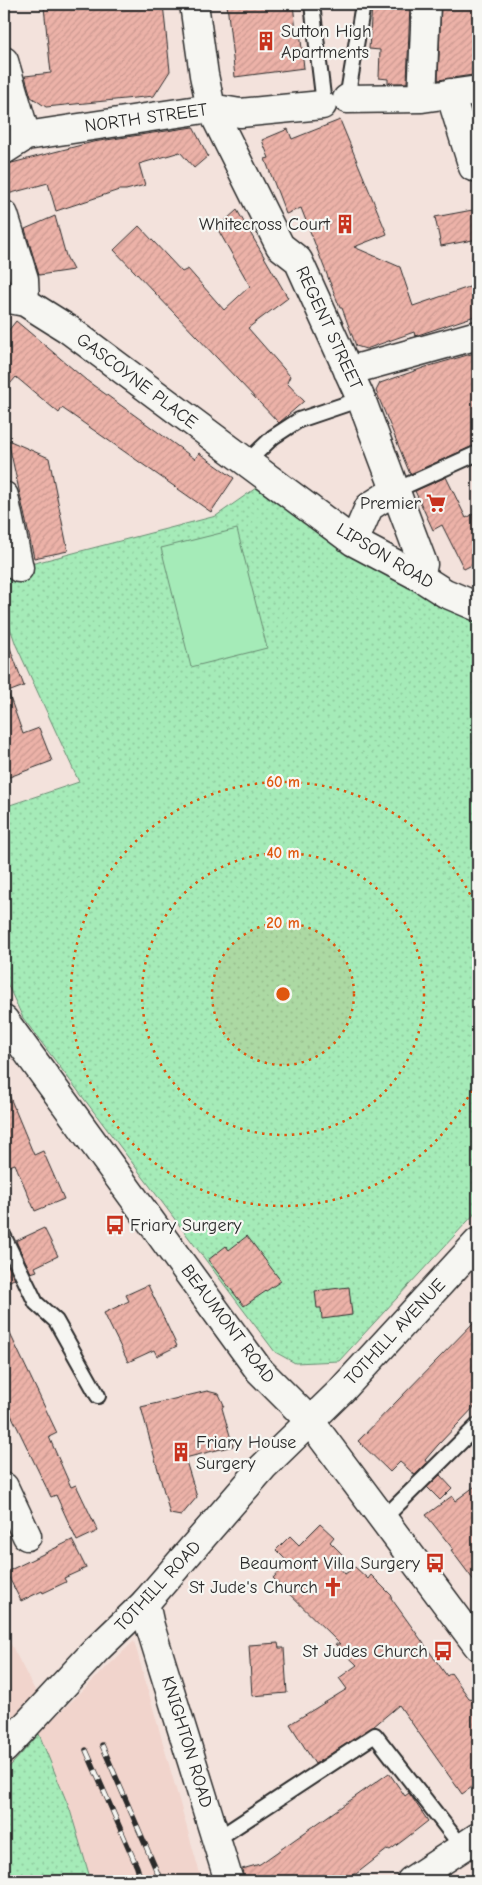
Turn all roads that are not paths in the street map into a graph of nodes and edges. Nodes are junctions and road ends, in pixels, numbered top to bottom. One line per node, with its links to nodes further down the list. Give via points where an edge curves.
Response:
1 (194, 4): 10 (street, REGENT STREET)
2 (312, 4): 9 (lane)
3 (363, 4): 9 (lane)
4 (426, 4): 8 (street)
5 (4, 61): 11 (street)
6 (478, 90): 7 (street, NORTH STREET)
7 (450, 93): 8 (street, NORTH STREET); 12 (street)
8 (422, 98): 9 (street, NORTH STREET)
9 (335, 102): 10 (street, NORTH STREET, via 240,113)
10 (211, 108): 11 (street, NORTH STREET); 16 (street, REGENT STREET, via 280,246 298,260)
11 (15, 143)
12 (475, 167)
13 (4, 215): 14 (street, via 24,278)
14 (14, 300): 19 (street, GASCOYNE PLACE, via 68,329)
15 (478, 335): 16 (street)
16 (348, 371): 17 (street, REGENT STREET)
17 (361, 399): 19 (lane, via 299,420); 20 (street, REGENT STREET)
18 (478, 452): 20 (lane)
19 (247, 462): 22 (street, LIPSON ROAD)
20 (394, 491): 22 (street, via 369,507); 24 (street, REGENT STREET, via 423,564)
21 (4, 496): 23 (street)
22 (354, 542): 24 (street, LIPSON ROAD)
23 (19, 568)
24 (420, 577): 25 (street, LIPSON ROAD, via 445,593)
25 (478, 607)
26 (4, 1020): 30 (street, BEAUMONT ROAD, via 259,1370)
27 (4, 1237): 29 (lane, via 36,1303 56,1321)
28 (478, 1242): 30 (street, TOTHILL AVENUE)
29 (98, 1396)
30 (310, 1421): 33 (street, BEAUMONT ROAD); 35 (street, TOTHILL ROAD, via 263,1467)
31 (478, 1425): 33 (lane)
32 (4, 1487): 34 (street)
33 (383, 1519): 36 (street, BEAUMONT ROAD)
34 (27, 1536)
35 (145, 1603): 37 (street, TOTHILL ROAD, via 97,1649); 38 (street, KNIGHTON ROAD)
36 (478, 1646)
37 (4, 1749)
38 (217, 1839): 39 (lane, via 376,1735); 40 (street, KNIGHTON ROAD)
39 (470, 1842): 41 (street)
40 (229, 1881)
41 (411, 1881)

